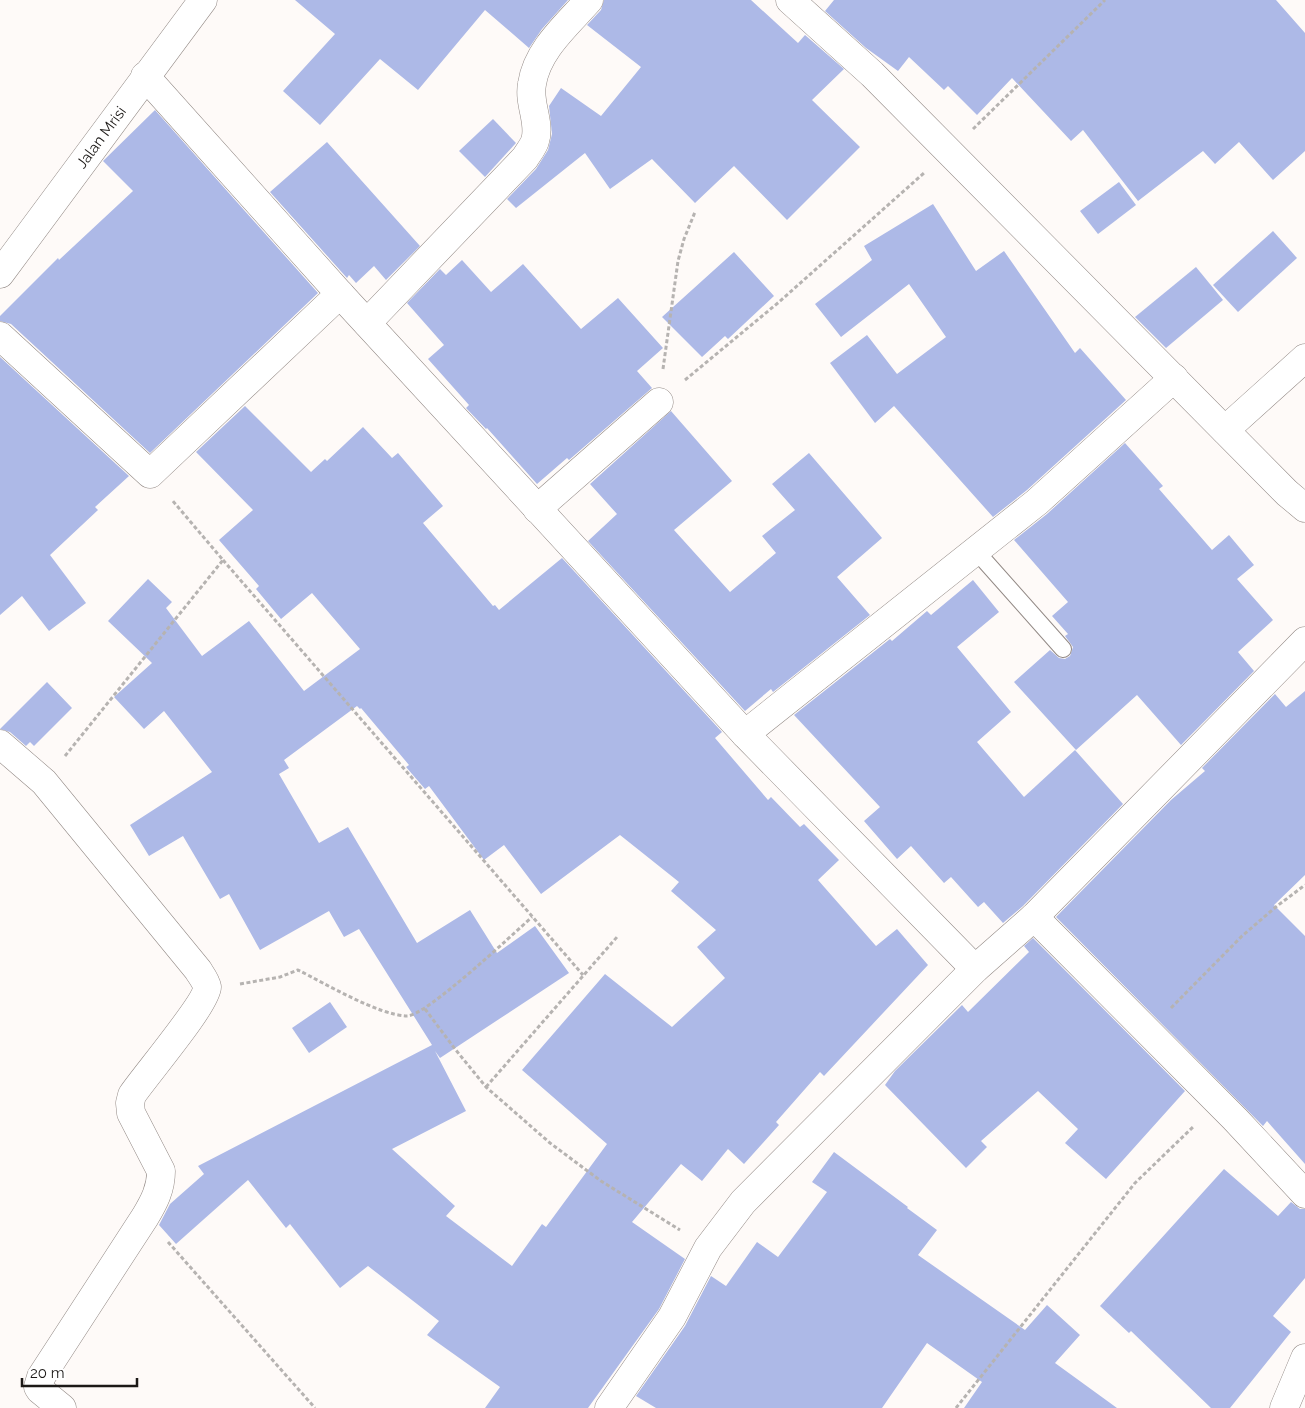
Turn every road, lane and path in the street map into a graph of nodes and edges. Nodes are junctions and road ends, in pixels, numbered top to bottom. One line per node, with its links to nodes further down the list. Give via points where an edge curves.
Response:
1 (203, 0): 5 (street, Jalan Mrisi)
2 (589, 0): 10 (street, via 542,53 534,72 531,87 537,130 535,142 524,158)
3 (790, 0): 6 (street, via 872,74)
4 (1105, 0): 6 (path)
5 (145, 76): 8 (street, Jalan Mrisi); 9 (street)
6 (949, 152): 13 (street); 14 (path, via 779,302)
7 (695, 212): 14 (path, via 678,261)
8 (0, 274)
9 (340, 294): 10 (street); 16 (street)
10 (367, 323): 18 (street)
11 (0, 336): 16 (street)
12 (1305, 358): 15 (street)
13 (1174, 378): 15 (street); 19 (street, via 1037,502)
14 (659, 402): 18 (street)
15 (1225, 430): 17 (street)
16 (150, 474): 20 (path)
17 (1305, 508)
18 (538, 509): 23 (street)
19 (976, 551): 22 (lane); 23 (street)
20 (223, 560): 25 (path); 28 (path)
21 (1305, 641): 27 (street)
22 (1063, 649)
23 (745, 734): 30 (street)
24 (0, 744): 25 (street)
25 (44, 782): 32 (street, via 198,970)
26 (1305, 885): 34 (path, via 1242,936)
27 (1034, 916): 30 (street); 34 (street)
28 (532, 917): 31 (path); 33 (path)
29 (617, 937): 31 (path)
30 (975, 969): 39 (street, via 742,1202)
31 (583, 975): 35 (path)
32 (207, 989): 33 (path, via 264,981 298,970 393,1014 410,1016); 38 (street, via 198,1007 132,1095 131,1113 161,1171 158,1193)
33 (425, 1009): 35 (path)
34 (1148, 1031): 36 (street)
35 (486, 1087): 39 (path, via 550,1143 601,1181)
36 (1218, 1102): 37 (street); 44 (path, via 1135,1183)
37 (1305, 1194)
38 (145, 1217): 41 (street, via 41,1377 40,1390); 42 (path)
39 (708, 1248): 43 (street, via 672,1317)
40 (1305, 1358): 45 (street)
41 (62, 1408)
42 (315, 1408)
43 (609, 1408)
44 (956, 1408)
45 (1284, 1408)

